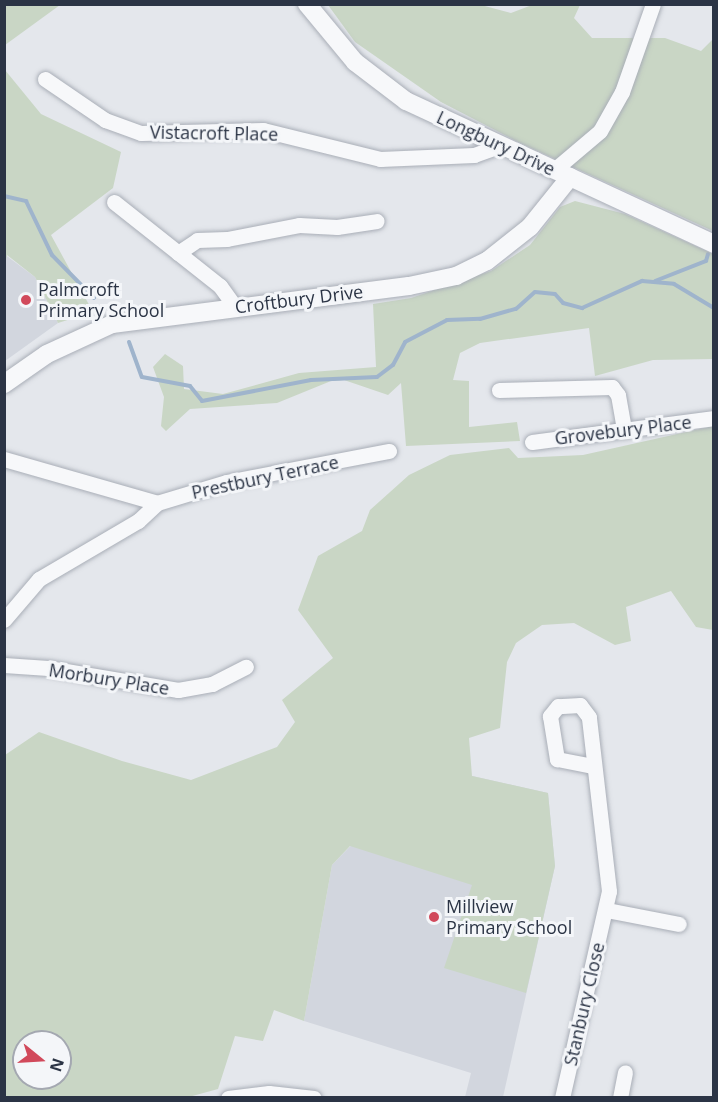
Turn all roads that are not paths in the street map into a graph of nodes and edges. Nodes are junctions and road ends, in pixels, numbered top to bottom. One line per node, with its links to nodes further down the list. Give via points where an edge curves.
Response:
1 (307, 4): 4 (street, Longbury Drive, via 328,34 377,81 406,101)
2 (652, 4): 5 (street, via 622,92 600,132)
3 (45, 79): 4 (street, Vistacroft Place, via 105,120 141,133 263,130 380,159 474,156)
4 (501, 145): 5 (street, Longbury Drive)
5 (562, 173): 8 (street, Longbury Drive); 10 (street, Croftbury Drive, via 530,227 487,261 456,276 409,286)
6 (114, 202): 9 (street)
7 (377, 221): 9 (street, via 337,227 299,225 227,239 196,240)
8 (714, 244)
9 (178, 253): 10 (street, via 220,286)
10 (235, 308): 11 (street, Croftbury Drive, via 112,324 47,354)
11 (4, 384)
12 (499, 390): 14 (street, via 612,387 618,394)
13 (714, 418): 14 (street, Grovebury Place)
14 (624, 430): 15 (street, Grovebury Place)
15 (532, 442)
16 (389, 451): 18 (street, Prestbury Terrace, via 226,482)
17 (4, 459): 18 (street)
18 (157, 503): 19 (street, via 138,521 39,579)
19 (4, 620)
20 (4, 665): 21 (street, Morbury Place, via 48,668 178,690 212,684)
21 (246, 667)
22 (593, 766): 23 (street, Stanbury Close, via 608,875)
23 (607, 910): 24 (street); 28 (street, Stanbury Close)
24 (679, 924)
25 (625, 1072): 29 (street)
26 (228, 1098): 27 (street, via 269,1093)
27 (314, 1098)
28 (562, 1098)
29 (620, 1098)

